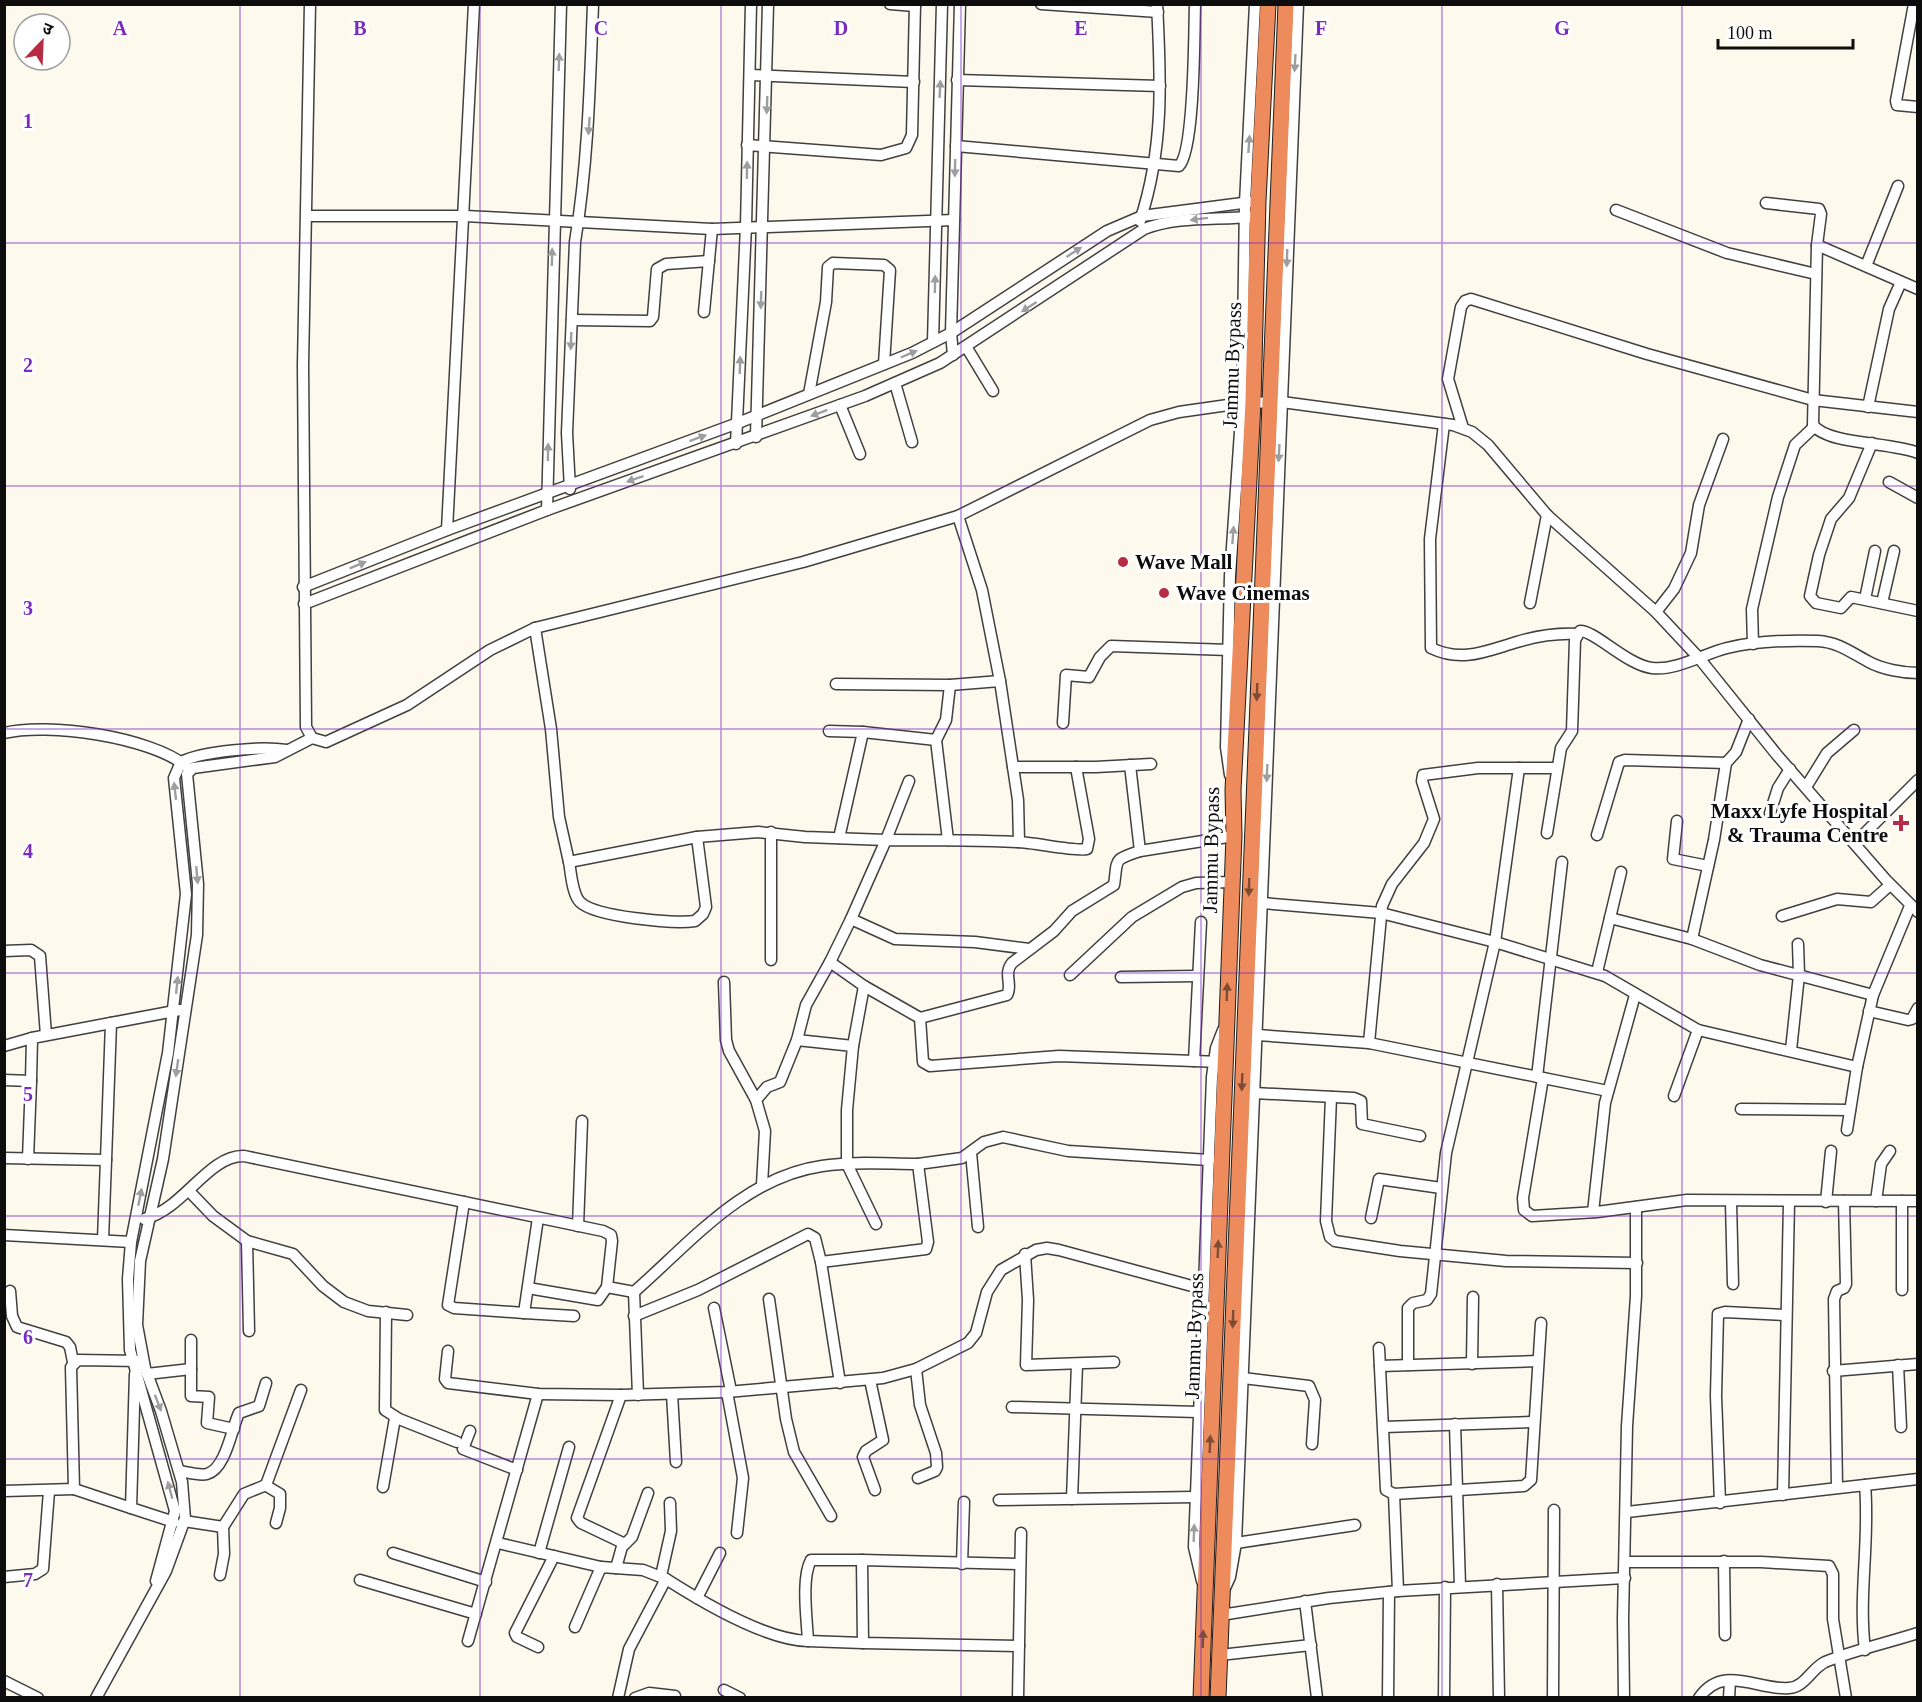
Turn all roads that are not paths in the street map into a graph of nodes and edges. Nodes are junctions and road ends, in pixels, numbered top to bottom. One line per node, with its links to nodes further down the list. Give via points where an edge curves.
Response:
1 (310, 4): 33 (street)
2 (474, 4): 34 (street)
3 (561, 4): 36 (street, one-way to 3)
4 (593, 4): 39 (street, one-way to 39, via 589,125)
5 (751, 4): 19 (street)
6 (768, 4): 20 (street)
7 (890, 4): 17 (street)
8 (942, 4): 37 (street, one-way to 8)
9 (960, 4): 21 (street)
10 (1041, 4): 18 (street)
11 (1195, 4): 28 (street, via 1184,160 1176,167)
12 (1255, 4): 31 (street, one-way to 12)
13 (1268, 4): 31 (highway, Jammu Bypass)
14 (1286, 4): 61 (highway, Jammu Bypass)
15 (1298, 4): 61 (street, one-way to 61)
16 (1914, 4): 24 (street, via 1896,101 1902,107)
17 (915, 5): 22 (street)
18 (1157, 8): 23 (street)
19 (750, 75): 20 (street); 25 (street)
20 (768, 76): 22 (street); 26 (street, one-way to 26)
21 (957, 80): 23 (street); 27 (street)
22 (914, 82): 26 (street, via 912,135 906,148 898,152 855,155)
23 (1160, 86): 28 (street)
24 (1917, 107)
25 (747, 144): 26 (street); 40 (street, one-way to 25)
26 (766, 146): 41 (street)
27 (956, 146): 28 (street); 38 (street, one-way to 38)
28 (1156, 165): 35 (street)
29 (1898, 186): 46 (street)
30 (1766, 203): 44 (street, via 1819,209)
31 (1251, 210): 35 (street); 43 (street, one-way to 43, via 1162,223); 62 (highway, Jammu Bypass)
32 (1616, 210): 47 (street, via 1727,253)
33 (308, 216): 34 (street); 89 (street)
34 (465, 216): 36 (street); 86 (street)
35 (1142, 216): 43 (street); 52 (street, one-way to 35, via 1107,231)
36 (553, 220): 39 (street); 80 (street, one-way to 36)
37 (936, 220): 38 (street); 41 (street); 53 (street, one-way to 37)
38 (954, 220): 52 (street)
39 (580, 222): 42 (street); 51 (street, via 575,242)
40 (746, 226): 41 (street); 42 (street); 67 (street, one-way to 40)
41 (764, 226): 66 (street, one-way to 66)
42 (712, 229): 45 (street)
43 (1136, 234): 54 (street, one-way to 54)
44 (1817, 245): 46 (street); 47 (street)
45 (709, 261): 50 (street); 51 (street, via 666,264 657,269 650,321)
46 (1866, 266): 48 (street)
47 (1816, 274): 60 (street)
48 (1900, 282): 49 (street); 64 (street, via 1889,309)
49 (1917, 289)
50 (704, 312)
51 (572, 320): 79 (street, one-way to 79)
52 (951, 333): 53 (street); 55 (street)
53 (933, 342): 56 (street, one-way to 53)
54 (967, 348): 55 (street); 58 (street)
55 (953, 356): 57 (street)
56 (884, 364): 59 (street); 59 (street, via 891,270 884,266 832,263 828,267)
57 (895, 383): 63 (street); 73 (street)
58 (993, 391)
59 (810, 394): 66 (street)
60 (1813, 400): 64 (street); 69 (street); 70 (street, via 1647,354 1472,299 1461,307 1448,369 1450,392)
61 (1276, 402): 62 (street); 68 (street); 147 (street, one-way to 147); 359 (highway, Jammu Bypass, one-way to 359)
62 (1248, 403): 85 (street, via 1150,420); 99 (street, one-way to 62, via 1230,576); 127 (highway, Jammu Bypass)
63 (840, 405): 71 (street, one-way to 71); 77 (street)
64 (1868, 407): 65 (street)
65 (1917, 412)
66 (757, 415): 67 (street); 71 (street)
67 (738, 423): 75 (street); 79 (street, one-way to 67)
68 (1444, 424): 70 (street); 97 (street, via 1430,539 1431,648 1469,657 1546,635)
69 (1814, 427): 74 (street, via 1823,434); 98 (street, via 1795,445 1778,497 1752,609)
70 (1463, 428): 84 (street, via 1488,445)
71 (756, 436): 75 (street)
72 (1723, 439): 95 (street, via 1699,505 1687,561 1674,590)
73 (912, 442)
74 (1872, 443): 76 (street); 90 (street, via 1849,498 1831,519 1810,596 1816,603 1841,608 1851,597)
75 (736, 444): 82 (street, one-way to 82)
76 (1917, 453)
77 (860, 454)
78 (1889, 482): 81 (street)
79 (569, 485): 80 (street); 82 (street)
80 (547, 493): 83 (street); 86 (street)
81 (1917, 498)
82 (570, 502): 83 (street)
83 (547, 510): 93 (street)
84 (1547, 515): 91 (street); 95 (street)
85 (958, 516): 96 (street, via 803,562); 102 (street, via 982,590)
86 (447, 530): 89 (street, one-way to 86)
87 (1875, 551): 90 (street)
88 (1894, 551): 92 (street)
89 (303, 587): 93 (street)
90 (1865, 600): 92 (street)
91 (1530, 603)
92 (1882, 603): 94 (street)
93 (304, 604): 111 (street, via 306,727)
94 (1917, 611)
95 (1656, 612): 100 (street)
96 (535, 628): 111 (street, via 490,650 407,705 326,742); 141 (street, via 551,729 559,817)
97 (1577, 634): 100 (street, via 1589,632 1617,654 1650,668); 121 (street, via 1572,731 1563,743)
98 (1753, 644): 100 (street); 101 (street, via 1827,642 1877,665)
99 (1228, 650): 106 (street, via 1111,646 1089,677 1066,675); 127 (street, via 1226,760)
100 (1699, 658): 105 (street)
101 (1917, 673)
102 (1000, 681): 104 (street); 118 (street)
103 (836, 684): 104 (street)
104 (950, 685): 112 (street, via 946,720)
105 (1749, 719): 115 (street, via 1736,752); 122 (street)
106 (1064, 723)
107 (1854, 730): 126 (street, via 1827,753)
108 (829, 731): 109 (street)
109 (862, 732): 112 (street); 135 (street)
110 (4, 733): 114 (street, via 72,730 130,743)
111 (312, 738): 113 (street)
112 (936, 740): 137 (street)
113 (286, 750): 114 (street, via 268,747); 123 (street, via 275,757)
114 (181, 762): 123 (street); 173 (street, one-way to 114, via 186,894 174,778)
115 (1726, 763): 132 (street, via 1619,762); 143 (street)
116 (1151, 764): 117 (street)
117 (1130, 765): 119 (street); 140 (street)
118 (1013, 767): 119 (street); 138 (street)
119 (1076, 767): 138 (street, via 1088,847 1078,850)
120 (1519, 768): 121 (street); 149 (street, via 1423,775 1434,819 1424,843 1385,894); 155 (street)
121 (1557, 768): 131 (street)
122 (1790, 769): 126 (street); 128 (street, via 1778,788)
123 (191, 770): 172 (street, one-way to 172, via 187,778 198,907)
124 (909, 781): 136 (street)
125 (1916, 786): 139 (street)
126 (1806, 787): 139 (street)
127 (1233, 790): 133 (highway, Jammu Bypass)
128 (1770, 813)
129 (1677, 820): 143 (street, via 1673,859)
130 (771, 832): 134 (street); 135 (street); 160 (street)
131 (1547, 833)
132 (1597, 835)
133 (1234, 836): 140 (street); 145 (highway, Jammu Bypass)
134 (697, 837): 141 (street); 141 (street, via 706,907 695,921 640,919 588,907 577,899)
135 (839, 838): 136 (street)
136 (886, 840): 137 (street); 152 (street)
137 (948, 840): 138 (street)
138 (1019, 842)
139 (1855, 843): 146 (street)
140 (1140, 852): 157 (street, via 1118,859 1114,885 1072,911)
141 (569, 861)
142 (1562, 862): 159 (street)
143 (1708, 866): 154 (street)
144 (1621, 872): 151 (street)
145 (1232, 882): 163 (street, via 1182,887 1132,917); 187 (highway, Jammu Bypass, one-way to 145, via 1226,1021)
146 (1890, 885): 148 (street); 150 (street, via 1871,902 1837,899)
147 (1262, 903): 149 (street); 179 (street)
148 (1914, 909): 170 (street)
149 (1381, 913): 155 (street); 182 (street)
150 (1782, 916)
151 (1610, 918): 154 (street); 162 (street)
152 (851, 919): 157 (street, via 895,939 975,942); 161 (street)
153 (1201, 922): 165 (street)
154 (1692, 939): 164 (street)
155 (1495, 942): 159 (street); 188 (street)
156 (1798, 944): 164 (street)
157 (1029, 950): 175 (street, via 1009,966 1007,995)
158 (4, 951): 177 (street, via 31,950 40,956)
159 (1550, 958): 162 (street); 190 (street)
160 (771, 960)
161 (830, 962): 168 (street); 181 (street, via 806,1005)
162 (1597, 972): 169 (street)
163 (1070, 975)
164 (1798, 975): 170 (street); 185 (street)
165 (1197, 976): 166 (street); 186 (street)
166 (1121, 977)
167 (724, 982): 197 (street, via 726,1040)
168 (864, 986): 175 (street); 184 (street)
169 (1635, 995): 178 (street); 193 (street)
170 (1873, 995): 174 (street)
171 (1917, 1008): 174 (street, via 1908,1020)
172 (186, 1009): 173 (street); 203 (street, one-way to 203)
173 (174, 1011): 176 (street); 202 (street)
174 (1869, 1011): 189 (street)
175 (920, 1018): 186 (street, via 923,1062 930,1066 1059,1056)
176 (111, 1023): 177 (street); 210 (street)
177 (45, 1028): 180 (street)
178 (1698, 1030): 185 (street); 195 (street)
179 (1257, 1035): 182 (street); 194 (street)
180 (32, 1038): 183 (street); 192 (street)
181 (797, 1040): 184 (street); 197 (street, via 780,1082 767,1087)
182 (1369, 1043): 188 (street)
183 (4, 1046)
184 (853, 1046): 212 (street)
185 (1791, 1050): 189 (street)
186 (1194, 1062): 187 (street)
187 (1219, 1062): 211 (street); 357 (highway, Jammu Bypass, one-way to 187)
188 (1466, 1062): 190 (street); 215 (street)
189 (1857, 1067): 199 (street)
190 (1540, 1077): 193 (street); 226 (street, via 1524,1210 1537,1217)
191 (4, 1080): 192 (street)
192 (31, 1082): 209 (street)
193 (1608, 1091): 226 (street)
194 (1254, 1093): 196 (street); 276 (street)
195 (1674, 1096)
196 (1331, 1097): 204 (street, via 1359,1099 1362,1124); 239 (street, via 1326,1221 1330,1237 1342,1243)
197 (756, 1100): 214 (street, via 765,1131)
198 (1741, 1109): 199 (street)
199 (1850, 1110): 201 (street)
200 (582, 1121): 232 (street)
201 (1847, 1131)
202 (152, 1132): 203 (street); 230 (street, one-way to 202)
203 (167, 1133): 227 (street)
204 (1420, 1136)
205 (1832, 1151): 224 (street)
206 (1890, 1151): 218 (street, via 1881,1164)
207 (971, 1153): 211 (street, via 984,1142 1003,1137 1068,1151); 213 (street, via 955,1160); 233 (street)
208 (4, 1158): 209 (street)
209 (28, 1159): 210 (street)
210 (106, 1160): 235 (street)
211 (1209, 1160): 245 (street)
212 (847, 1164): 213 (street); 214 (street, via 814,1167); 231 (street)
213 (918, 1164): 240 (street, via 926,1249)
214 (762, 1185): 248 (street, via 740,1199)
215 (1441, 1188): 229 (street, via 1378,1179); 239 (street)
216 (189, 1191): 221 (street, via 224,1160 244,1156); 227 (street, via 169,1209); 237 (street)
217 (1844, 1201): 218 (street); 224 (street); 275 (street, via 1846,1284 1834,1294)
218 (1876, 1201): 219 (street)
219 (1902, 1201): 220 (street); 246 (street)
220 (1917, 1201)
221 (464, 1202): 228 (street); 253 (street, via 448,1305)
222 (1731, 1202): 223 (street); 225 (street, via 1687,1200); 242 (street)
223 (1789, 1202): 224 (street); 255 (street)
224 (1826, 1202)
225 (1636, 1207): 226 (street); 241 (street)
226 (1593, 1212)
227 (148, 1218): 230 (street); 272 (street, via 137,1290)
228 (538, 1218): 232 (street); 244 (street)
229 (1371, 1218)
230 (135, 1220): 236 (street)
231 (876, 1224)
232 (578, 1226): 243 (street, via 611,1235)
233 (978, 1227)
234 (4, 1234): 235 (street)
235 (103, 1240): 236 (street)
236 (131, 1242): 272 (street, via 127,1331)
237 (247, 1242): 252 (street, via 293,1254 344,1302 368,1311); 259 (street)
238 (1025, 1254): 245 (street, via 1047,1248); 266 (street, via 1026,1365); 274 (street, via 995,1278 972,1339)
239 (1435, 1255): 241 (street, via 1506,1261); 269 (street, via 1431,1296 1408,1308)
240 (821, 1262): 257 (street, via 815,1238 808,1234 698,1290); 279 (street)
241 (1636, 1263): 325 (street, via 1627,1426)
242 (1733, 1284)
243 (607, 1287): 244 (street, via 598,1300); 248 (street)
244 (528, 1288): 253 (street)
245 (1203, 1289): 289 (street)
246 (1902, 1290)
247 (10, 1291): 264 (street, via 17,1327 66,1342)
248 (634, 1292): 257 (street)
249 (1473, 1297): 267 (street)
250 (768, 1299): 280 (street)
251 (714, 1308): 282 (street)
252 (386, 1312): 254 (street); 290 (street, via 384,1406)
253 (524, 1313): 256 (street)
254 (407, 1315)
255 (1785, 1315): 316 (street); 322 (street, via 1718,1314)
256 (574, 1316)
257 (634, 1316): 285 (street)
258 (1541, 1323): 263 (street)
259 (249, 1331)
260 (191, 1340): 273 (street)
261 (1379, 1348): 271 (street)
262 (448, 1351): 283 (street, via 448,1383)
263 (1538, 1361): 267 (street); 291 (street)
264 (73, 1362): 272 (street, via 78,1359); 310 (street)
265 (1114, 1362): 266 (street)
266 (1077, 1364): 288 (street)
267 (1472, 1364): 269 (street)
268 (1917, 1364): 270 (street)
269 (1408, 1365): 271 (street)
270 (1898, 1365): 275 (street); 294 (street)
271 (1380, 1366): 293 (street)
272 (140, 1367): 273 (street); 302 (street, one-way to 302); 323 (street, via 133,1385); 327 (street, one-way to 272)
273 (191, 1369): 295 (street, via 191,1396 209,1398 207,1422)
274 (916, 1369): 277 (street); 303 (street, via 922,1411 937,1464 935,1471)
275 (1833, 1371): 308 (street)
276 (1243, 1378): 298 (street, via 1309,1386 1315,1400); 333 (street)
277 (870, 1380): 279 (street); 311 (street, via 883,1440 862,1457)
278 (266, 1383): 295 (street, via 259,1406 239,1413)
279 (840, 1383): 280 (street)
280 (782, 1387): 282 (street); 326 (street, via 794,1452)
281 (301, 1390): 305 (street)
282 (729, 1391): 286 (street); 331 (street, via 743,1478)
283 (538, 1394): 284 (street); 301 (street)
284 (621, 1395): 285 (street); 335 (street, via 578,1518)
285 (638, 1395): 286 (street)
286 (672, 1395): 300 (street)
287 (1012, 1407): 288 (street)
288 (1075, 1407): 289 (street); 318 (street)
289 (1198, 1412): 317 (street)
290 (395, 1418): 297 (street); 307 (street)
291 (1533, 1422): 292 (street); 309 (street, via 1529,1484)
292 (1455, 1424): 293 (street); 309 (street)
293 (1384, 1427): 315 (street, via 1385,1487)
294 (1900, 1427)
295 (234, 1429): 302 (street, via 229,1448 212,1472)
296 (470, 1431): 301 (street, via 463,1449)
297 (457, 1442)
298 (1312, 1444)
299 (569, 1447): 337 (street)
300 (676, 1462)
301 (517, 1470): 334 (street)
302 (179, 1471): 327 (street, via 185,1504)
303 (918, 1478)
304 (1917, 1479): 306 (street)
305 (265, 1485): 328 (street, via 280,1494); 330 (street, via 244,1494)
306 (1865, 1485): 308 (street); 373 (street)
307 (383, 1487)
308 (1837, 1487): 316 (street)
309 (1457, 1488): 315 (street); 355 (street)
310 (74, 1489): 313 (street); 323 (street)
311 (875, 1490)
312 (4, 1491): 313 (street)
313 (49, 1491): 348 (street, via 43,1569 35,1574)
314 (648, 1493): 335 (street, via 632,1537)
315 (1394, 1494): 358 (street)
316 (1783, 1495): 322 (street)
317 (1195, 1497): 318 (street); 357 (street, one-way to 317, via 1194,1547)
318 (1072, 1499): 319 (street)
319 (999, 1500)
320 (964, 1502): 343 (street)
321 (670, 1503): 349 (street, via 671,1530)
322 (1720, 1503): 325 (street)
323 (131, 1508): 327 (street)
324 (1554, 1510): 352 (street)
325 (1627, 1512): 342 (street)
326 (831, 1516)
327 (179, 1522): 330 (street); 382 (street, via 155,1587)
328 (276, 1523)
329 (1355, 1525): 333 (street)
330 (223, 1527): 347 (street)
331 (737, 1533)
332 (1021, 1533): 344 (street)
333 (1236, 1543): 359 (street, via 1230,1577)
334 (498, 1544): 337 (street); 353 (street)
335 (624, 1545): 346 (street)
336 (393, 1553): 353 (street)
337 (539, 1553): 339 (street)
338 (720, 1553): 360 (street)
339 (554, 1556): 345 (street); 372 (street, via 515,1633)
340 (862, 1560): 343 (street); 368 (street, via 811,1560 807,1572); 369 (street)
341 (1724, 1561): 342 (street); 366 (street); 375 (street, via 1829,1566 1833,1574)
342 (1625, 1562): 350 (street)
343 (962, 1564): 344 (street)
344 (1020, 1564): 371 (street)
345 (601, 1567): 346 (street); 364 (street)
346 (616, 1568): 349 (street, via 643,1569)
347 (220, 1575)
348 (4, 1577)
349 (663, 1577): 360 (street); 383 (street, via 629,1649)
350 (1625, 1578): 352 (street); 394 (street)
351 (360, 1580): 362 (street)
352 (1555, 1581): 354 (street); 393 (street)
353 (486, 1582): 362 (street)
354 (1497, 1584): 355 (street); 392 (street)
355 (1460, 1586): 356 (street)
356 (1445, 1587): 358 (street); 391 (street)
357 (1205, 1590): 387 (highway, Jammu Bypass, one-way to 357)
358 (1393, 1592): 361 (street); 390 (street)
359 (1222, 1595): 363 (highway, Jammu Bypass)
360 (697, 1598): 368 (street, via 774,1634)
361 (1305, 1601): 363 (street); 370 (street)
362 (476, 1614): 367 (street)
363 (1221, 1615): 374 (highway, Jammu Bypass)
364 (575, 1628)
365 (1917, 1633): 373 (street)
366 (1725, 1635)
367 (468, 1641)
368 (808, 1641): 369 (street)
369 (863, 1643): 371 (street)
370 (1311, 1645): 374 (street); 389 (street)
371 (1019, 1646): 386 (street)
372 (538, 1647)
373 (1865, 1650): 375 (street)
374 (1220, 1655): 388 (highway, Jammu Bypass)
375 (1838, 1658): 379 (street, via 1818,1666 1795,1687); 397 (street)
376 (4, 1681): 381 (street)
377 (1730, 1681): 379 (street, via 1742,1680); 395 (street, via 1711,1684); 396 (street)
378 (724, 1690): 385 (street)
379 (1772, 1692)
380 (675, 1696): 384 (street, via 649,1693)
381 (38, 1698)
382 (96, 1698)
383 (618, 1698)
384 (634, 1698)
385 (741, 1698)
386 (1018, 1698)
387 (1201, 1698)
388 (1218, 1698)
389 (1317, 1698)
390 (1388, 1698)
391 (1444, 1698)
392 (1499, 1698)
393 (1553, 1698)
394 (1624, 1698)
395 (1699, 1698)
396 (1729, 1698)
397 (1846, 1698)

